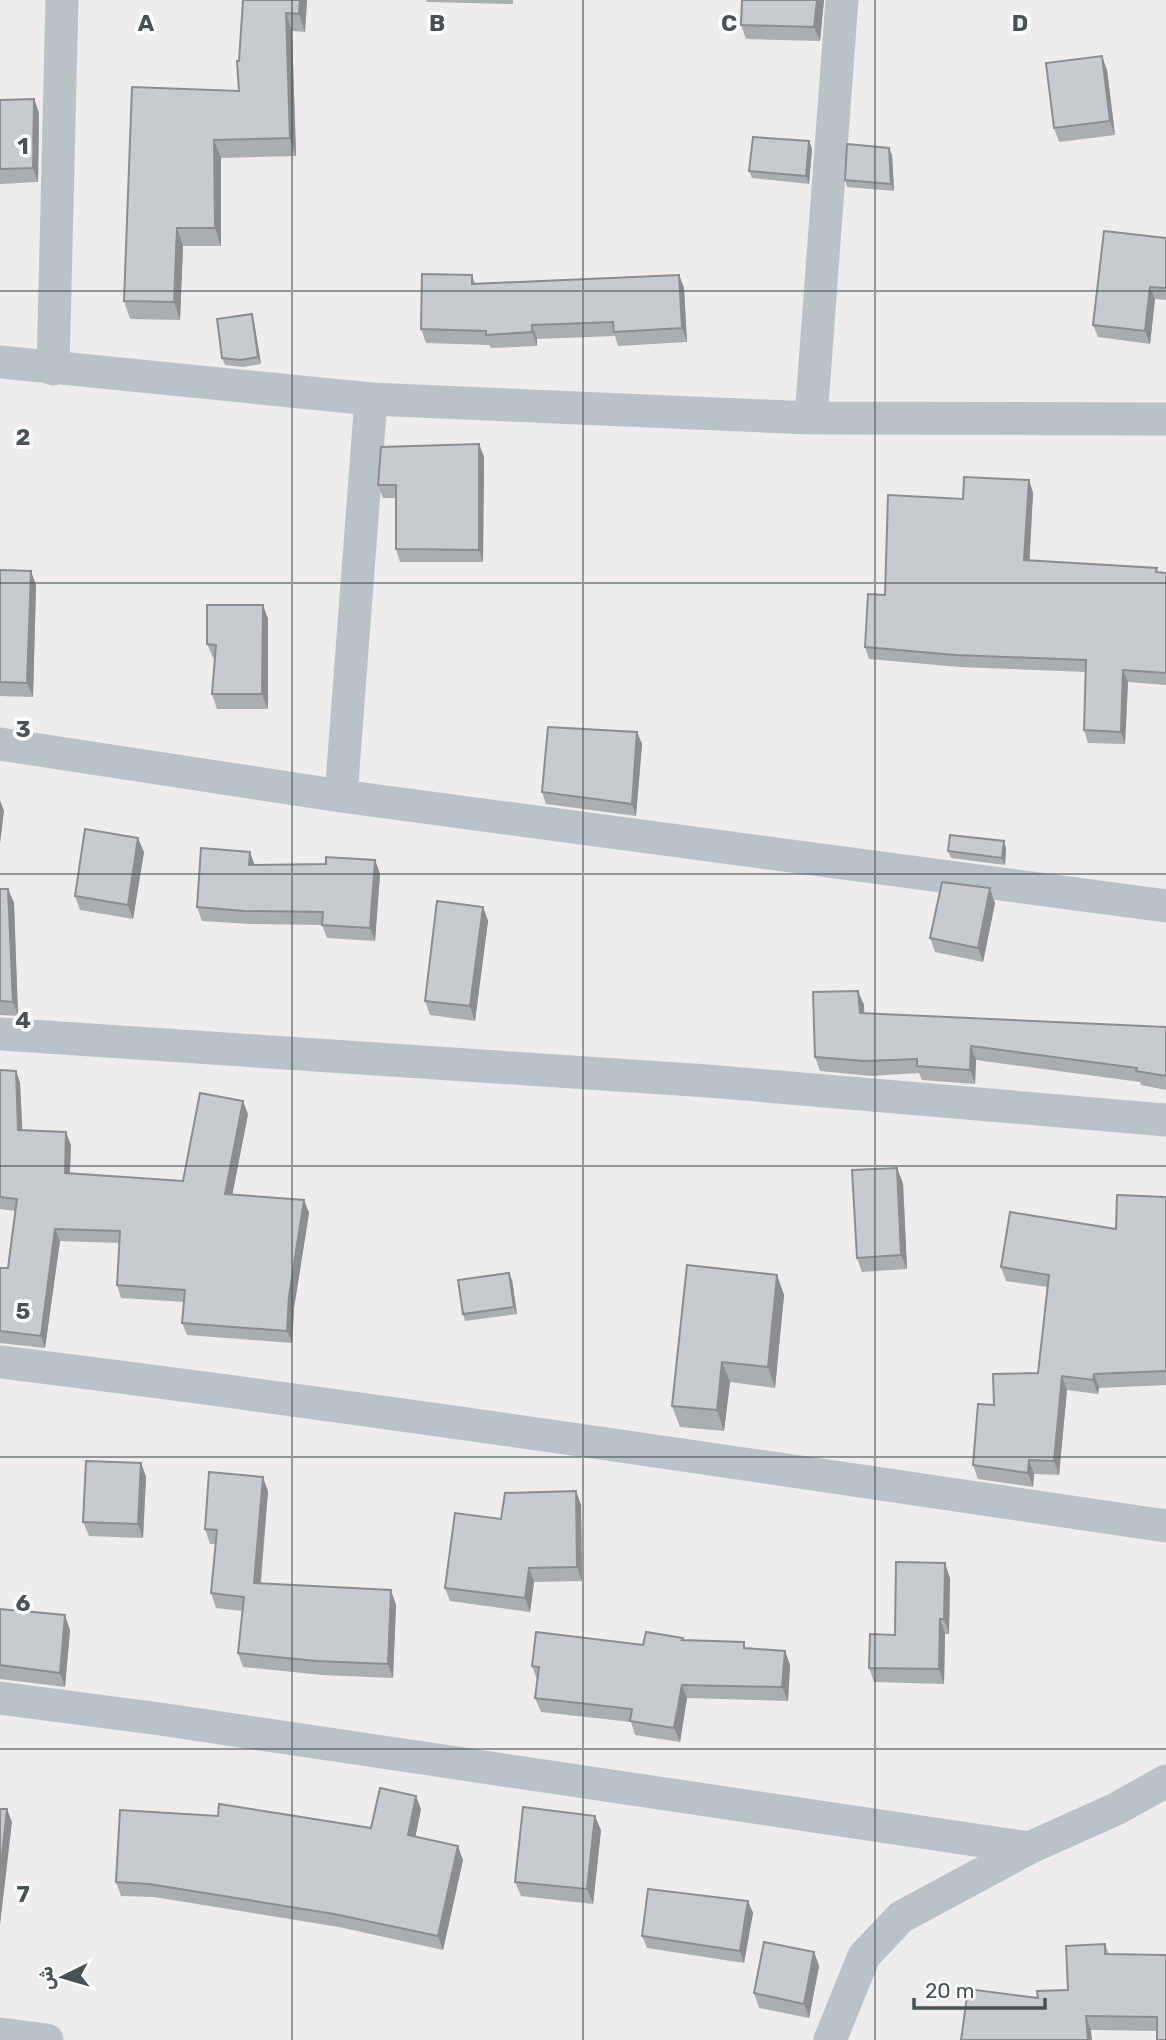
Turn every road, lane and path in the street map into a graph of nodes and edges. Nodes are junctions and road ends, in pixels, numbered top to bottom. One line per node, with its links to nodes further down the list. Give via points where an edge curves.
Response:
1 (62, 0): 4 (street)
2 (842, 0): 6 (street)
3 (0, 362): 4 (street)
4 (52, 369): 5 (street)
5 (371, 399): 6 (street); 9 (street)
6 (811, 418): 7 (street)
7 (1166, 419)
8 (0, 744): 9 (street)
9 (341, 796): 10 (street)
10 (1166, 906)
11 (0, 1034): 12 (street, via 694,1080)
12 (1166, 1120)
13 (0, 1362): 14 (street)
14 (1166, 1525)
15 (0, 1698): 17 (street)
16 (1166, 1781): 17 (street)
17 (1029, 1848): 20 (street, via 901,1917 864,1956)
18 (0, 2034): 19 (street)
19 (47, 2040)
20 (830, 2040)

